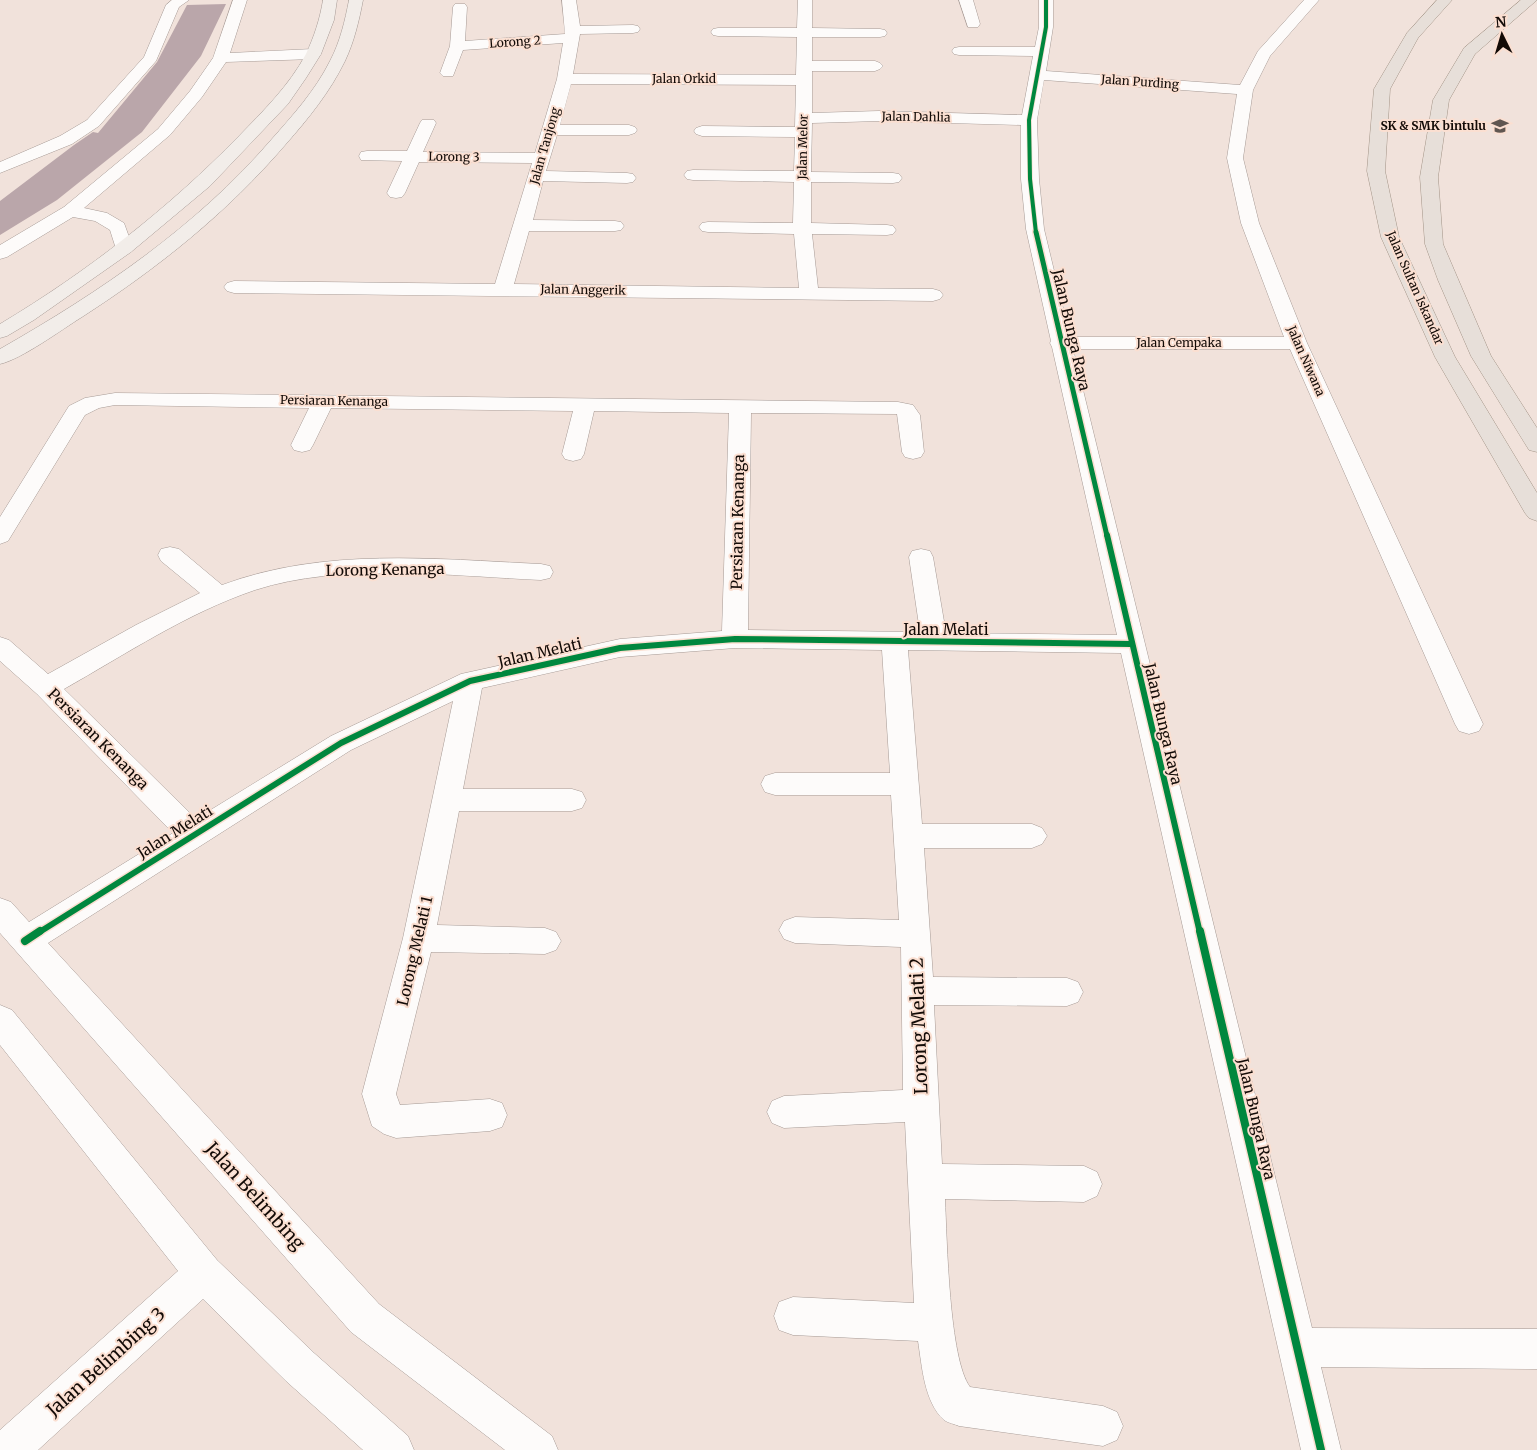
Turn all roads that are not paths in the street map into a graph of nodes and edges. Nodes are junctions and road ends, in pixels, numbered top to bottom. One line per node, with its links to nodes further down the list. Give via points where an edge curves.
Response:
1 (182, 0): 38 (street, via 173,5 151,58 92,123 66,140)
2 (240, 0): 22 (street)
3 (330, 0): 21 (main road, via 327,20)
4 (356, 0): 60 (main road, via 342,51 326,84 305,113 243,183 171,247 59,325)
5 (569, 0): 18 (street, Jalan Tanjong)
6 (804, 0): 16 (street, Jalan Melor)
7 (966, 0): 13 (street)
8 (1046, 0): 23 (street, Jalan Bunga Raya, via 1046,27)
9 (1312, 0): 28 (street, Jalan Niwana, via 1263,54)
10 (1445, 0): 68 (main road, Jalan Sultan Iskandar, via 1412,36 1382,89 1376,170 1390,237 1442,348)
11 (1530, 0): 64 (main road, via 1469,51 1441,100 1429,177 1434,244 1448,280 1481,356)
12 (460, 7): 19 (street)
13 (973, 24)
14 (633, 29): 18 (street, Lorong 2)
15 (718, 32): 16 (street)
16 (804, 32): 17 (street); 26 (street, Jalan Melor)
17 (880, 33)
18 (573, 34): 19 (street, Lorong 2); 27 (street, Jalan Tanjong)
19 (457, 46): 25 (street)
20 (959, 51): 23 (street, Jalan Purding)
21 (313, 54): 22 (street); 51 (main road, via 282,100 204,182)
22 (221, 58): 45 (street, via 164,132)
23 (1038, 64): 28 (street, Jalan Purding); 29 (street, Jalan Bunga Raya)
24 (875, 66): 26 (street, Jalan Orkid)
25 (448, 73)
26 (804, 73): 27 (street, Jalan Orkid); 31 (street, Jalan Melor)
27 (565, 79): 32 (street, Jalan Tanjong)
28 (1245, 90): 59 (street, Jalan Niwana, via 1235,158 1250,223)
29 (1029, 120): 31 (street, Jalan Dahlia, via 879,116); 58 (street, Jalan Bunga Raya, via 1035,229)
30 (428, 123): 36 (street)
31 (803, 125): 34 (street, Jalan Dahlia); 42 (street, Jalan Melor)
32 (549, 130): 33 (street); 37 (street, Jalan Tanjong)
33 (629, 130)
34 (702, 131)
35 (367, 156): 36 (street, Lorong 3)
36 (411, 156): 37 (street, Lorong 3); 44 (street)
37 (541, 158): 40 (street, Jalan Tanjong)
38 (0, 168)
39 (693, 175): 42 (street)
40 (536, 176): 41 (street); 46 (street, Jalan Tanjong)
41 (627, 178)
42 (803, 178): 43 (street); 49 (street, Jalan Melor)
43 (893, 178)
44 (396, 193)
45 (70, 212): 51 (street, via 101,217 118,227); 52 (street)
46 (521, 225): 47 (street); 54 (street, Jalan Tanjong)
47 (616, 226)
48 (708, 227): 49 (street)
49 (802, 227): 50 (street); 55 (street, Jalan Melor)
50 (887, 230)
51 (124, 248): 57 (main road)
52 (0, 254)
53 (234, 287): 54 (street, Jalan Anggerik)
54 (503, 289): 55 (street, Jalan Anggerik)
55 (809, 293): 56 (street, Jalan Anggerik)
56 (933, 295)
57 (0, 332)
58 (1060, 343): 59 (street, Jalan Cempaka); 77 (street, Jalan Bunga Raya)
59 (1297, 343): 81 (street, Jalan Niwana)
60 (0, 358)
61 (322, 401): 62 (street, Persiaran Kenanga); 65 (street); 69 (street, Persiaran Kenanga, via 115,399 93,403 77,411)
62 (585, 405): 63 (street, Persiaran Kenanga); 67 (street)
63 (740, 406): 66 (street, Persiaran Kenanga, via 898,408 909,415); 74 (street, Persiaran Kenanga)
64 (1537, 444)
65 (302, 445)
66 (913, 452)
67 (574, 454)
68 (1537, 513)
69 (0, 536)
70 (170, 554): 73 (street)
71 (921, 557): 76 (street)
72 (541, 572): 73 (street, Lorong Kenanga, via 378,567 330,569 259,581)
73 (218, 595): 80 (street, Lorong Kenanga)
74 (735, 639): 75 (street, Jalan Melati); 79 (street, Jalan Melati, via 620,648)
75 (894, 642): 76 (street, Jalan Melati); 83 (street, Lorong Melati 2)
76 (935, 642): 77 (street, Jalan Melati)
77 (1131, 644): 106 (street, Jalan Bunga Raya)
78 (0, 646): 80 (street, Persiaran Kenanga)
79 (470, 682): 84 (street, Lorong Melati 1); 86 (street, Jalan Melati, via 341,743)
80 (46, 687): 86 (street, Persiaran Kenanga)
81 (1469, 724)
82 (774, 784): 83 (street)
83 (904, 784): 87 (street, Lorong Melati 2)
84 (447, 800): 85 (street); 92 (street, Lorong Melati 1)
85 (572, 800)
86 (194, 835): 94 (street, Jalan Melati)
87 (909, 836): 88 (street); 91 (street, Lorong Melati 2)
88 (1032, 836)
89 (0, 911): 94 (street, Jalan Belimbing)
90 (795, 930): 91 (street)
91 (916, 934): 95 (street, Lorong Melati 2)
92 (419, 938): 93 (street); 100 (street, Lorong Melati 1, via 379,1094 384,1114 396,1122)
93 (546, 940)
94 (25, 941): 111 (street, Jalan Belimbing, via 365,1318)
95 (918, 991): 96 (street); 98 (street, Lorong Melati 2)
96 (1067, 992)
97 (0, 1020): 103 (street)
98 (921, 1105): 99 (street); 101 (street, Lorong Melati 2)
99 (784, 1112)
100 (490, 1116)
101 (926, 1181): 102 (street); 105 (street, Lorong Melati 2)
102 (1084, 1184)
103 (204, 1273): 109 (street, Jalan Belimbing 3); 110 (street, via 300,1367)
104 (792, 1316): 105 (street)
105 (934, 1323): 108 (street, Lorong Melati 2, via 943,1375 958,1406)
106 (1296, 1347): 107 (street); 112 (street, Jalan Bunga Raya)
107 (1537, 1348)
108 (1103, 1426)
109 (8, 1450)
110 (394, 1450)
111 (538, 1450)
112 (1321, 1450)

